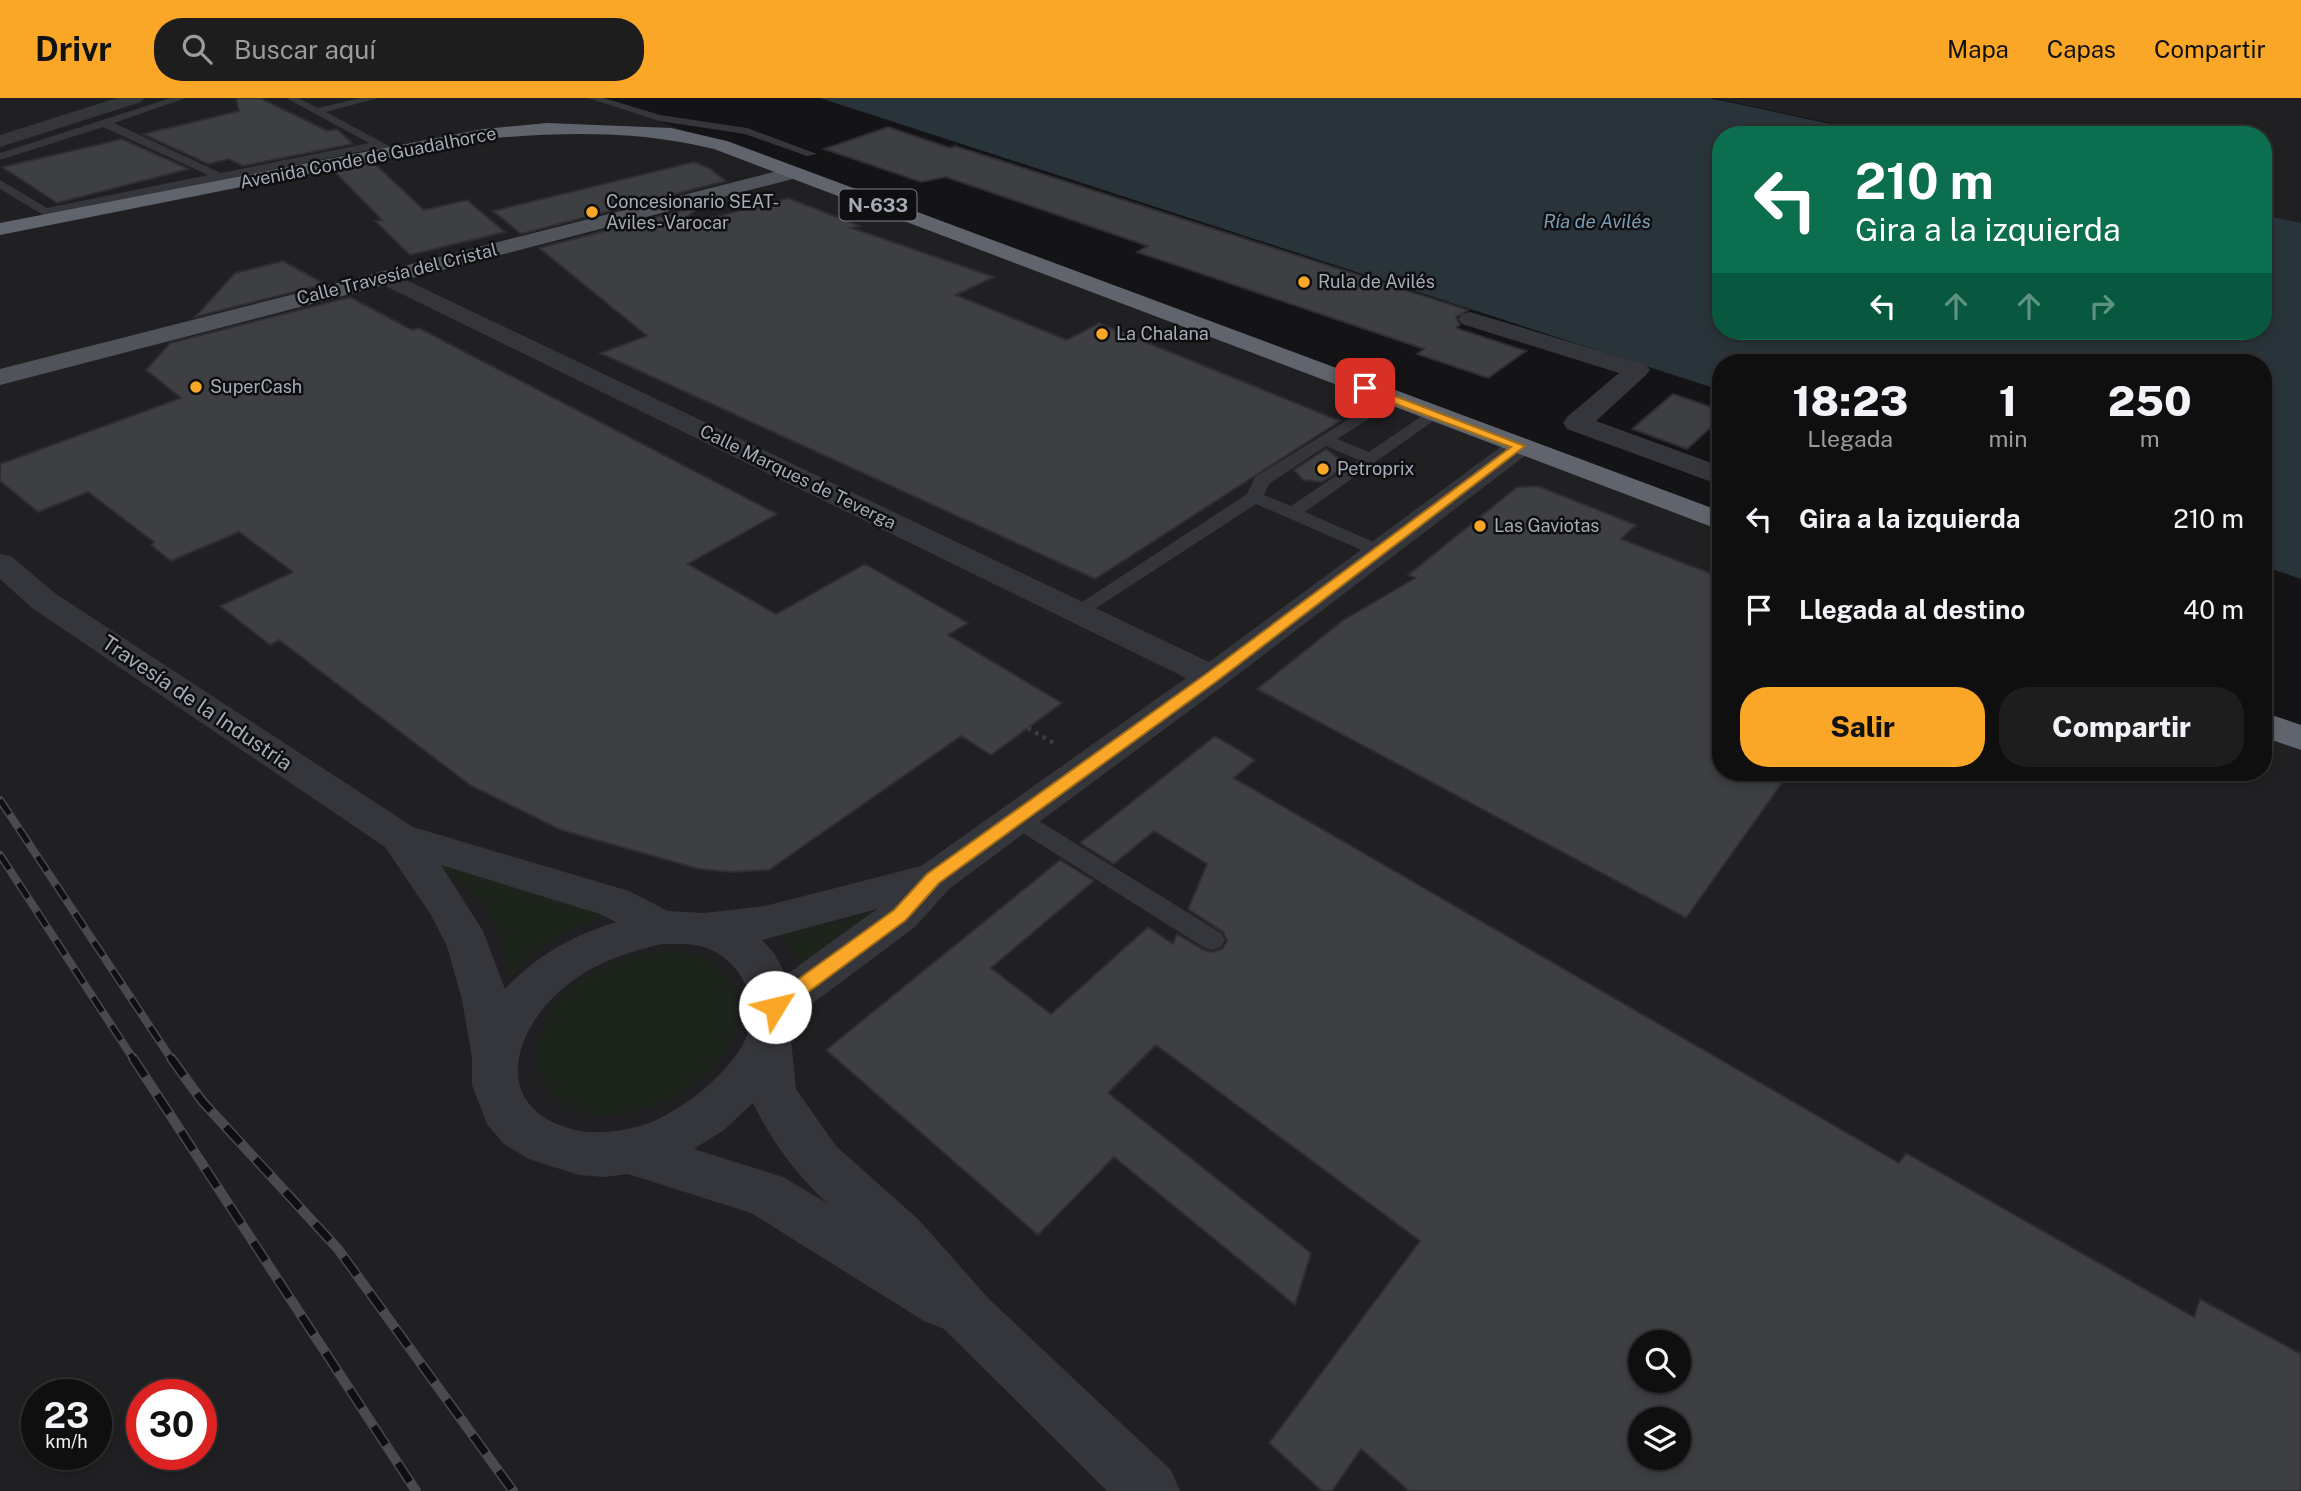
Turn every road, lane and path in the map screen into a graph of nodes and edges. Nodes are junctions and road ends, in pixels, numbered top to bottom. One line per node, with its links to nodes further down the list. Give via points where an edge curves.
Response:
1 (135, 98): 8 (street)
2 (181, 98): 7 (lane)
3 (291, 98): 6 (lane)
4 (373, 98): 6 (lane)
5 (593, 98): 10 (lane, via 659,118 747,131)
6 (317, 111): 9 (lane)
7 (104, 123): 11 (lane); 13 (lane)
8 (0, 141)
9 (388, 148): 12 (highway, Avenida Conde de Guadalhorce / N-633, via 547,128 624,129 671,133 720,145); 13 (lane, Avenida Conde de Guadalhorce); 15 (highway, Avenida Conde de Guadalhorce / N-633)
10 (811, 154)
11 (0, 157)
12 (793, 173): 16 (main road, Calle Travesía del Cristal); 19 (highway, Avenida Conde de Guadalhorce / N-633)
13 (223, 177): 14 (lane, Avenida Conde de Guadalhorce, via 45,212)
14 (0, 184)
15 (0, 229)
16 (385, 276): 18 (main road, Calle Travesía del Cristal); 30 (street, Calle Marques de Teverga)
17 (1470, 318): 24 (street, via 1637,370 1577,423)
18 (0, 377)
19 (1391, 398): 20 (highway, Avenida Conde de Guadalhorce / N-633); 21 (lane)
20 (1434, 414): 22 (highway, Avenida Conde de Guadalhorce / N-633); 23 (lane)
21 (1325, 440): 23 (lane); 25 (lane, via 1261,481)
22 (1520, 446): 27 (highway, Avenida Conde de Guadalhorce / N-633); 28 (street)
23 (1371, 459): 26 (lane)
24 (1712, 472)
25 (1255, 497): 26 (lane); 30 (lane)
26 (1292, 513): 28 (lane)
27 (1712, 518)
28 (1379, 551): 31 (street)
29 (0, 563): 35 (street, Travesía de la Industria, via 40,598)
30 (1077, 612): 31 (street, Calle Marques de Teverga)
31 (1212, 677): 34 (street)
32 (2272, 727): 33 (highway)
33 (2301, 738)
34 (1018, 820): 36 (street); 38 (lane)
35 (399, 837): 37 (street, Travesía de la Industria, via 614,902); 40 (street, Travesía de la Industria, via 454,915 469,946 480,978)
36 (933, 878): 37 (street, via 765,922); 39 (street, via 900,915)
37 (682, 928): 39 (street, Travesía de la Industria, via 738,944 763,968); 40 (street, Travesía de la Industria, via 617,936 575,955 537,984 509,1018)
38 (1212, 940)
39 (772, 1023): 41 (street, Travesía de la Industria, via 750,1076 718,1109 676,1136); 42 (street, Travesía de la Industria, via 772,1092 789,1123 818,1162 901,1237)
40 (494, 1057): 41 (street, Travesía de la Industria, via 495,1092 511,1122 541,1144 582,1154)
41 (628, 1151): 42 (street, Travesía de la Industria, via 765,1194)
42 (971, 1320): 43 (street, Travesía de la Industria)
43 (1150, 1491)

